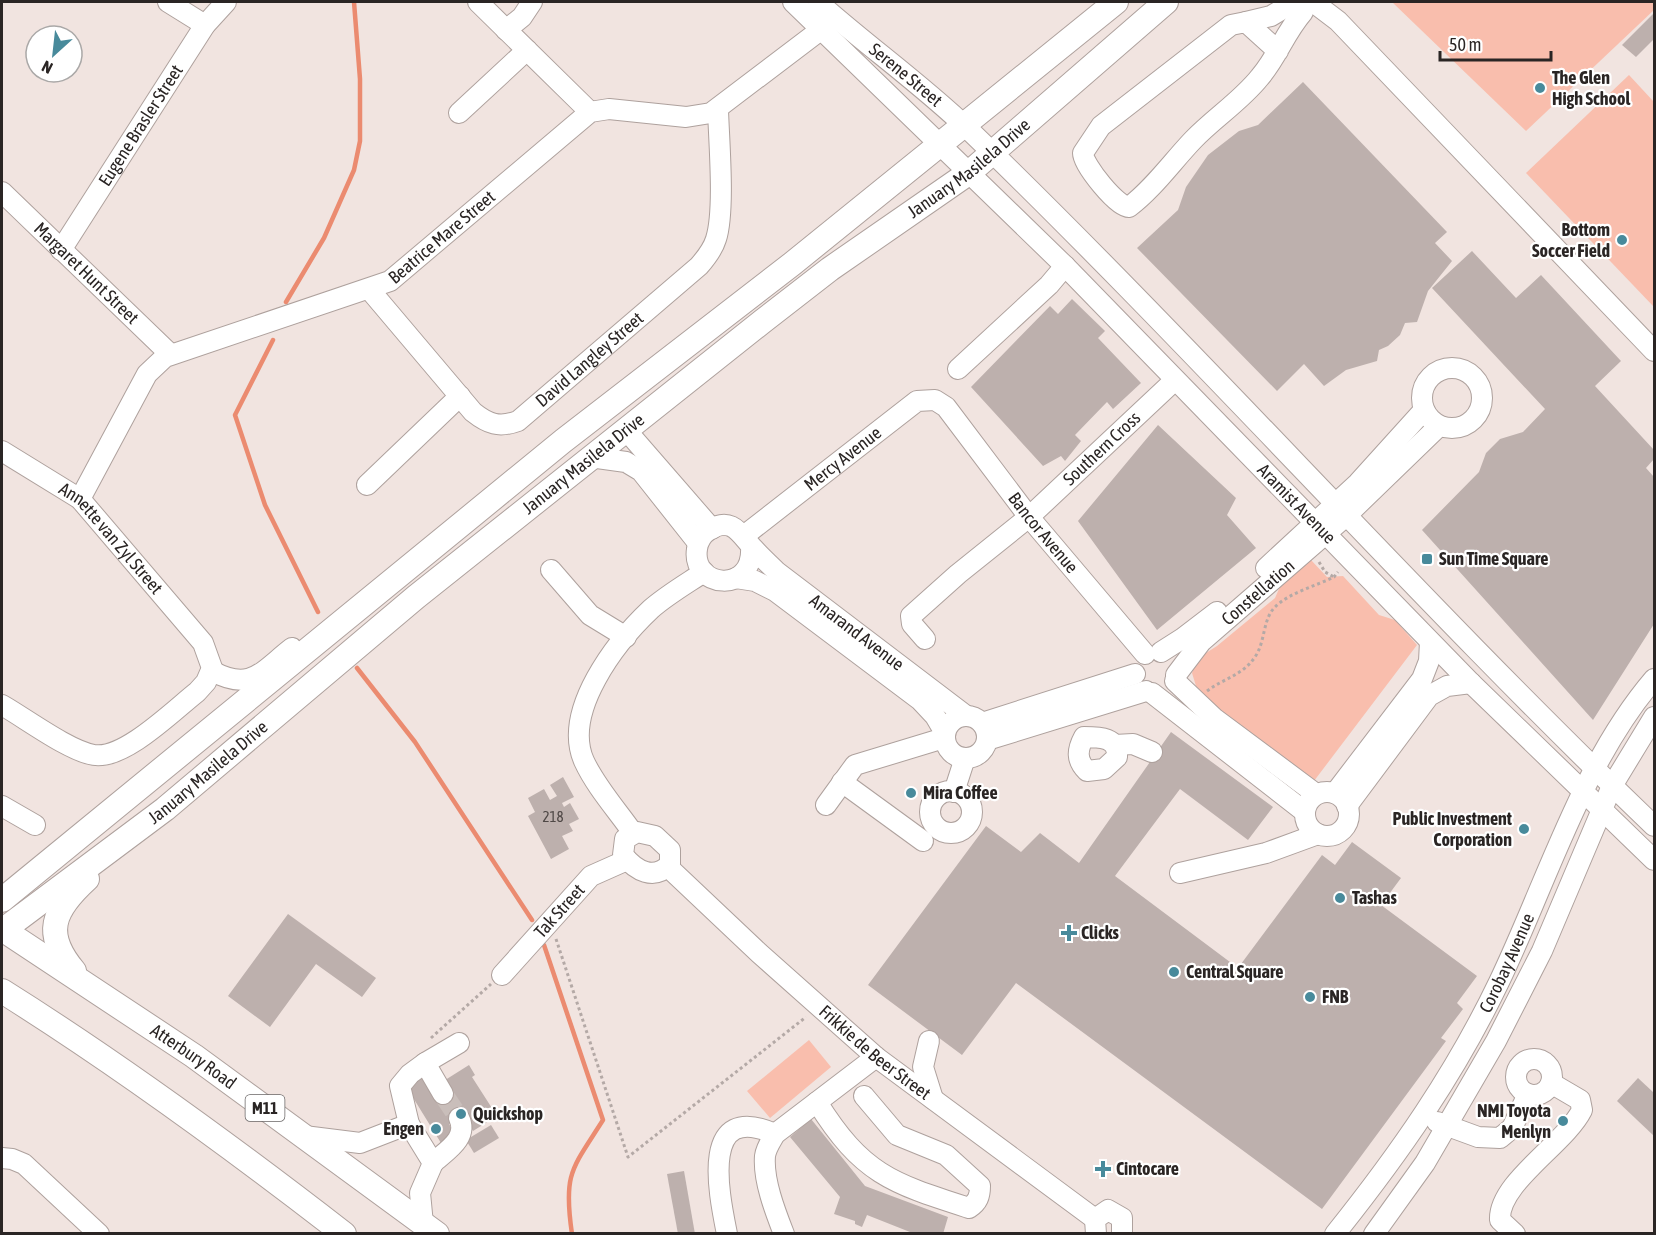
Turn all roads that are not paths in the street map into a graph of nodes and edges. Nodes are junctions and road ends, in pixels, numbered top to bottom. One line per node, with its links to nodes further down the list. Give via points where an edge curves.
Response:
1 (168, 2): 12 (street)
2 (226, 2): 12 (street, Eugene Brasler Street)
3 (478, 2): 13 (street)
4 (532, 2): 13 (street)
5 (793, 2): 11 (street, Serene Street)
6 (818, 2): 11 (street, Serene Street)
7 (1116, 2): 19 (main road, January Masilela Drive)
8 (1166, 2): 21 (main road, January Masilela Drive)
9 (1303, 5): 10 (street); 15 (street); 27 (street, via 1338,21)
10 (1246, 22): 15 (street); 15 (street, via 1224,29 1101,126 1087,142 1083,153 1086,165 1124,206 1153,183 1256,82)
11 (830, 24): 16 (street); 19 (street, Serene Street); 20 (street, Serene Street)
12 (205, 25): 24 (street, Eugene Brasler Street)
13 (506, 30): 14 (street)
14 (527, 50): 17 (street); 18 (street)
15 (1278, 51)
16 (718, 110): 17 (street, via 686,117 609,109); 31 (street, David Langley Street, via 718,229 713,247 699,266 518,421 491,424 473,412)
17 (590, 112): 26 (street, Beatrice Mare Street, via 405,270)
18 (459, 113)
19 (965, 126): 20 (main road, January Masilela Drive); 21 (street, Serene Street)
20 (940, 145): 22 (street, Aramist Avenue); 47 (main road, January Masilela Drive, via 563,441)
21 (991, 152): 22 (main road, January Masilela Drive); 41 (street, Aramist Avenue, via 1089,248)
22 (970, 172): 25 (street, Aramist Avenue); 35 (main road, January Masilela Drive, via 830,269)
23 (2, 192): 24 (street, Margaret Hunt Street)
24 (61, 250): 28 (street, Margaret Hunt Street)
25 (1065, 266): 29 (street); 30 (street, Aramist Avenue)
26 (369, 289): 28 (street, Beatrice Mare Street); 31 (street, David Langley Street)
27 (1654, 351)
28 (170, 354): 40 (street, Beatrice Mare Street, via 147,374)
29 (958, 369)
30 (1175, 380): 42 (street, Southern Cross); 44 (street, Aramist Avenue)
31 (460, 396): 39 (street)
32 (946, 407): 42 (street, Bancor Avenue); 45 (street, Mercy Avenue, via 934,400 917,402)
33 (1424, 410): 34 (street); 34 (street, via 1422,394 1434,374 1456,368 1471,374 1480,387 1480,411 1462,427); 38 (street)
34 (1439, 426): 38 (street)
35 (627, 430): 37 (main road, January Masilela Drive); 43 (street); 47 (main road, via 615,426 599,431 471,534)
36 (2, 451): 40 (street, Annette van Zyl Street)
37 (590, 457): 46 (street, via 626,462 641,471); 77 (main road, January Masilela Drive, via 416,597)
38 (1394, 457): 41 (street, Constellation)
39 (367, 485)
40 (80, 499): 56 (street, Annette van Zyl Street, via 203,643)
41 (1340, 511): 44 (street, Constellation); 69 (street, Aramist Avenue)
42 (1029, 517): 52 (street, Southern Cross, via 911,616 912,624); 55 (street, Bancor Avenue)
43 (712, 528): 45 (street, via 733,527); 46 (street)
44 (1319, 529): 54 (street, Aramist Avenue); 55 (street, Constellation, via 1215,614); 57 (street, Constellation, via 1307,549 1201,642)
45 (748, 541): 50 (street, via 749,566); 64 (street, Amarand Avenue, via 777,572)
46 (698, 543): 49 (street, via 697,559)
47 (411, 567): 53 (main road, January Masilela Drive)
48 (551, 570): 51 (street, via 590,615)
49 (704, 572): 50 (street, via 719,581); 51 (street, via 657,605)
50 (736, 578): 66 (street, Amarand Avenue, via 755,581 775,591 921,700)
51 (626, 637): 82 (street, via 595,681 580,719 583,755)
52 (925, 639)
53 (322, 640): 56 (street, via 301,641 249,680 230,681); 89 (main road, January Masilela Drive)
54 (1430, 642): 59 (street, Aramist Avenue); 74 (street, via 1427,667 1419,684)
55 (1153, 653): 57 (street, via 1174,662); 60 (street, via 1137,663)
56 (212, 671): 61 (street, via 197,692 127,747 107,755 84,752)
57 (1175, 678): 60 (street, via 1166,691); 74 (street, via 1214,718)
58 (1654, 679): 69 (street, Corobay Avenue)
59 (1471, 683): 73 (street, Aramist Avenue); 74 (street, via 1448,686 1429,696)
60 (1144, 686): 62 (street); 64 (street); 79 (street)
61 (2, 705)
62 (1072, 714): 64 (street); 65 (street)
63 (1654, 717): 71 (street, Corobay Avenue)
64 (978, 726): 66 (street, via 950,722); 66 (street, via 977,755)
65 (1084, 737): 67 (street, via 1108,739); 67 (street, via 1078,754 1079,763 1087,771 1113,763 1117,757)
66 (951, 745): 70 (street); 72 (street)
67 (1115, 745): 68 (street, via 1133,744)
68 (1152, 752)
69 (1594, 768): 71 (street, Aramist Avenue); 73 (street, Corobay Avenue)
70 (846, 777): 75 (street); 84 (street)
71 (1612, 786): 78 (street, Corobay Avenue); 81 (street, Aramist Avenue)
72 (954, 792)
73 (1584, 793): 78 (street, Aramist Avenue); 105 (street, Corobay Avenue, via 1498,984 1454,1069)
74 (1333, 798): 79 (street, via 1310,799); 83 (street, via 1348,818 1344,828 1332,835)
75 (826, 804)
76 (2, 806): 80 (street)
77 (165, 809): 90 (main road, January Masilela Drive); 92 (main road, via 81,885 60,915 55,945)
78 (1601, 810): 86 (street, Aramist Avenue); 107 (street, Corobay Avenue, via 1542,951)
79 (1305, 812): 83 (street, via 1308,825)
80 (35, 825)
81 (1654, 826)
82 (633, 833): 85 (street, via 622,846); 87 (street, via 645,833 664,843 672,857)
83 (1318, 834): 88 (street, via 1266,853)
84 (923, 841)
85 (627, 860): 87 (street, via 649,873 658,874); 91 (street, Tak Street, via 591,876)
86 (1654, 860)
87 (668, 867): 96 (street, Frikkie de Beer Street)
88 (1180, 873)
89 (2, 900)
90 (2, 930): 92 (main road, Atterbury Road / M11)
91 (501, 975)
92 (88, 988): 109 (main road, Atterbury Road / M11, via 194,1056)
93 (2, 991): 116 (main road, via 129,1074)
94 (929, 1041): 102 (street, via 923,1067)
95 (459, 1043): 97 (street)
96 (876, 1057): 102 (street, Frikkie de Beer Street); 103 (street)
97 (425, 1064): 99 (street); 106 (street, via 400,1086)
98 (1551, 1083): 100 (street, via 1538,1095); 100 (street, via 1548,1065 1531,1059 1522,1063 1516,1080); 121 (street, via 1580,1100 1582,1110 1509,1193 1500,1210 1500,1220)
99 (443, 1094)
100 (1528, 1094): 107 (street, via 1512,1128 1500,1138 1488,1140)
101 (864, 1096): 103 (street, via 897,1135 957,1162 980,1186 975,1203 969,1208 919,1192 876,1172 831,1125)
102 (933, 1100): 113 (street, Frikkie de Beer Street)
103 (817, 1102): 108 (street)
104 (459, 1118): 111 (street, via 460,1137)
105 (1423, 1118): 107 (street); 119 (street, Corobay Avenue)
106 (409, 1124): 109 (street, via 360,1143); 111 (street)
107 (1447, 1126): 120 (street, Corobay Avenue)
108 (775, 1134): 117 (street, via 761,1128 740,1129 727,1137 719,1151 716,1167); 118 (street, via 765,1159 773,1205)
109 (304, 1136): 112 (main road, Atterbury Road / M11)
110 (2, 1158): 115 (street, via 24,1164)
111 (433, 1163): 112 (street, via 420,1194)
112 (430, 1228)
113 (1095, 1229): 114 (street, Frikkie de Beer Street, via 1103,1212 1114,1211)
114 (1128, 1230)
115 (99, 1233)
116 (344, 1233)
117 (727, 1233)
118 (784, 1233)
119 (1335, 1233)
120 (1374, 1233)
121 (1515, 1233)

